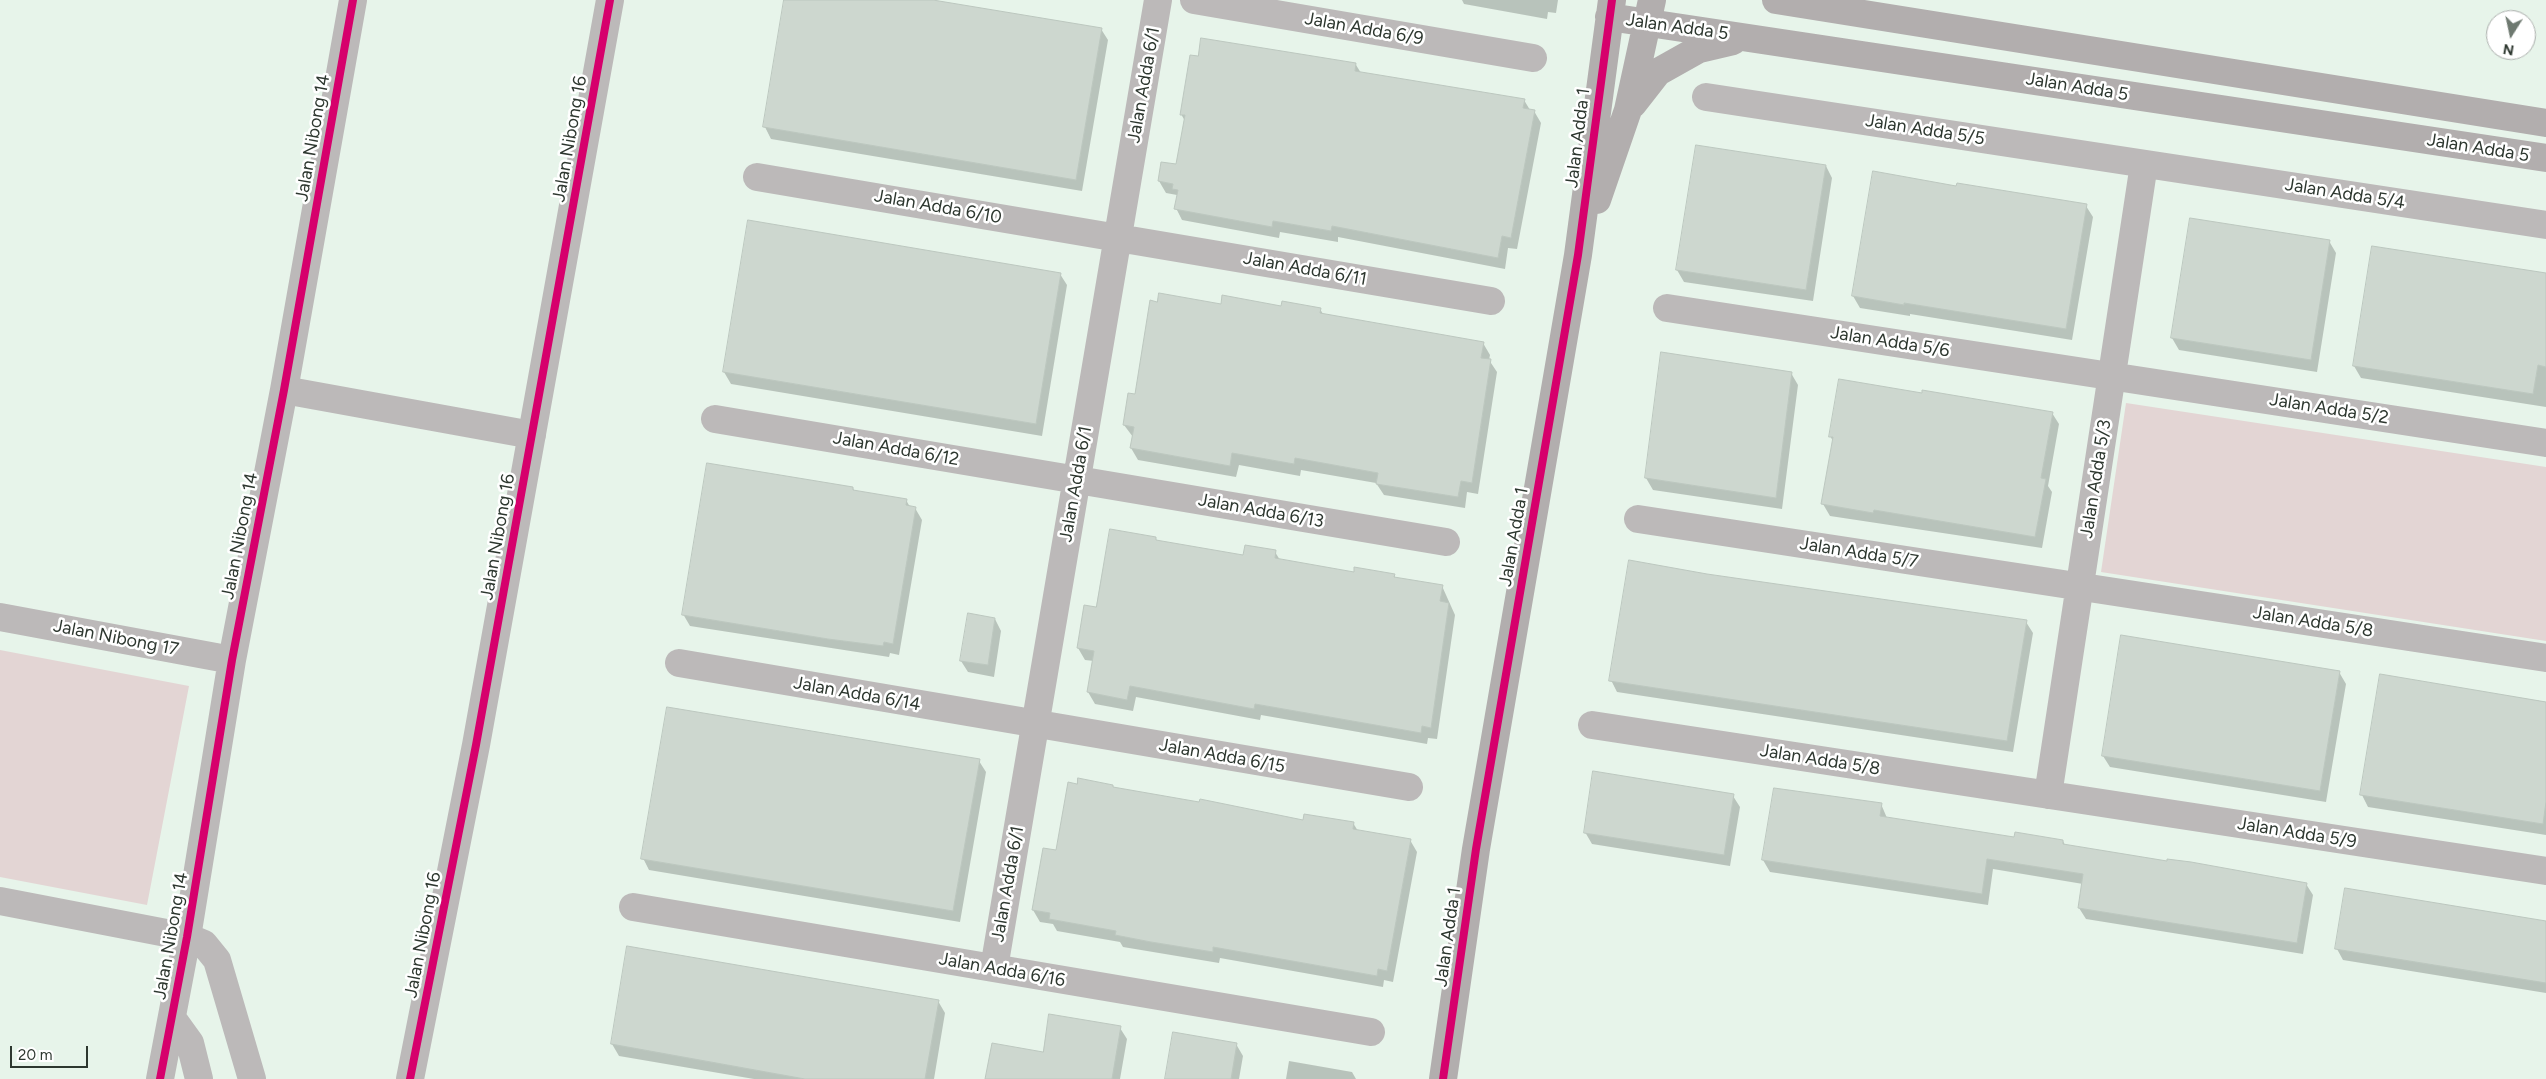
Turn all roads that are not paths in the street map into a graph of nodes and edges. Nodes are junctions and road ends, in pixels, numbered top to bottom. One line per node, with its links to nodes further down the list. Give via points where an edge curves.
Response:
1 (353, 0): 22 (street, Jalan Nibong 14)
2 (610, 0): 24 (street, Jalan Nibong 16)
3 (1158, 0): 17 (street, Jalan Adda 6/1)
4 (1194, 0): 9 (street, Jalan Adda 6/9)
5 (1776, 0): 12 (main road, Jalan Adda 5)
6 (1610, 8): 7 (main road, Jalan Adda 5); 18 (main road, Jalan Adda 1)
7 (1650, 12): 8 (main road, Jalan Adda 5); 11 (main road, Jalan Adda 1)
8 (1746, 37): 11 (main road, via 1698,49 1658,72); 13 (main road, Jalan Adda 5)
9 (1533, 58)
10 (1706, 97): 14 (street, Jalan Adda 5/5)
11 (1628, 110): 18 (main road, Jalan Adda 1)
12 (2546, 123)
13 (2546, 158)
14 (2144, 164): 16 (street, Jalan Adda 5/4); 21 (street, Jalan Adda 5/3)
15 (757, 176): 17 (street, Jalan Adda 6/10)
16 (2546, 225)
17 (1118, 238): 19 (street, Jalan Adda 6/11); 26 (street, Jalan Adda 6/1)
18 (1578, 256): 49 (main road, Jalan Adda 1, via 1476,849)
19 (1491, 301)
20 (1667, 308): 21 (street, Jalan Adda 5/6)
21 (2112, 376): 25 (street, Jalan Adda 5/2); 29 (street, Jalan Adda 5/3)
22 (284, 390): 24 (street); 32 (street, Jalan Nibong 14)
23 (715, 419): 26 (street, Jalan Adda 6/12)
24 (532, 435): 48 (street, Jalan Nibong 16, via 476,745)
25 (2546, 442)
26 (1077, 480): 28 (street, Jalan Adda 6/13); 34 (street, Jalan Adda 6/1)
27 (1638, 519): 29 (street, Jalan Adda 5/7)
28 (1446, 542)
29 (2080, 586): 31 (street, Jalan Adda 5/8); 37 (street, Jalan Adda 5/3)
30 (0, 617): 32 (street, Jalan Nibong 17)
31 (2546, 658)
32 (232, 660): 41 (street, Jalan Nibong 14)
33 (679, 664): 34 (street, Jalan Adda 6/14)
34 (1036, 724): 36 (street, Jalan Adda 6/15); 42 (street, Jalan Adda 6/1)
35 (1592, 725): 37 (street, Jalan Adda 5/8)
36 (1409, 787)
37 (2048, 795): 38 (street, Jalan Adda 5/9)
38 (2546, 871)
39 (0, 901): 41 (street)
40 (633, 907): 42 (street, Jalan Adda 6/16)
41 (187, 937): 43 (street, Jalan Nibong 14); 47 (street, via 204,944 217,960)
42 (994, 968): 44 (street, Jalan Adda 6/16)
43 (172, 1018): 45 (street, Jalan Nibong 14); 46 (street, via 190,1043)
44 (1371, 1032)
45 (160, 1079)
46 (199, 1079)
47 (252, 1079)
48 (410, 1079)
49 (1443, 1079)

